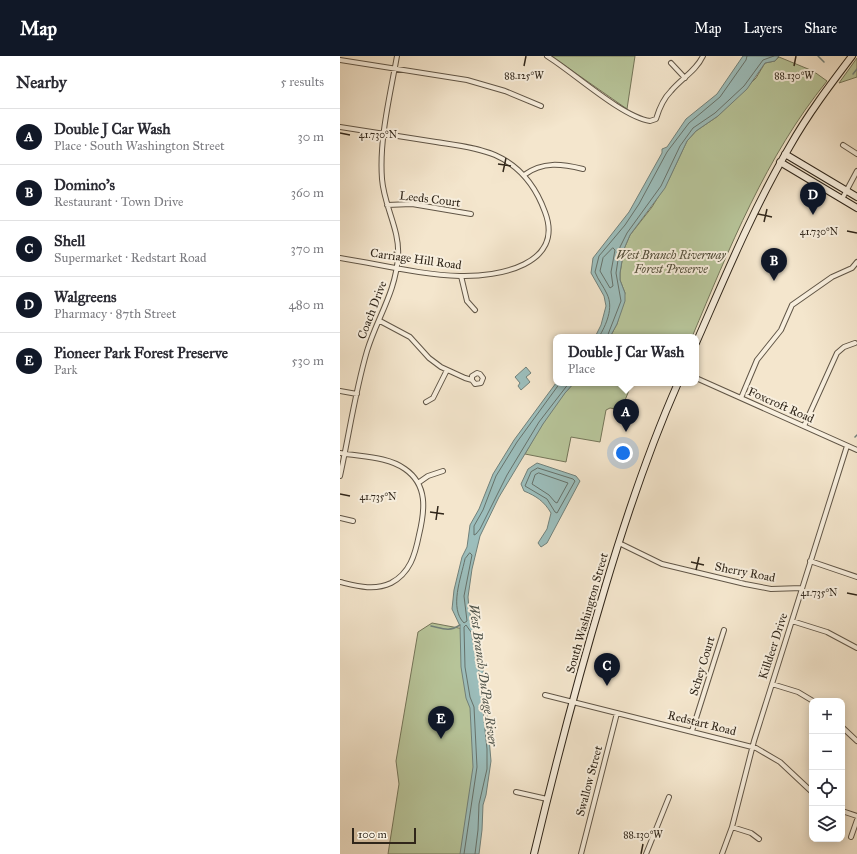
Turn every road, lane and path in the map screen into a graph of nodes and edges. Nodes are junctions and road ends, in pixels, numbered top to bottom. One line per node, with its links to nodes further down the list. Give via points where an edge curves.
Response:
1 (397, 56): 7 (street, Coach Drive)
2 (547, 56): 8 (street, via 619,107 642,119 652,121 656,119 666,96)
3 (703, 56): 8 (street, via 696,68)
4 (852, 56): 13 (main road)
5 (340, 60): 7 (street)
6 (671, 63): 8 (street)
7 (395, 69): 9 (street, via 474,82); 11 (street, Coach Drive)
8 (685, 78)
9 (541, 106)
10 (340, 127): 11 (street)
11 (385, 134): 18 (street, via 481,150 508,162); 22 (street, Coach Drive, via 382,166)
12 (843, 145): 14 (street)
13 (785, 154): 15 (main road); 19 (main road)
14 (857, 154)
15 (780, 162): 21 (main road); 31 (main road)
16 (583, 169): 18 (street, via 552,164)
17 (857, 171): 19 (street)
18 (524, 175): 28 (street, Carriage Hill Road, via 538,196 549,226 547,244 535,258 498,272)
19 (846, 190): 20 (main road); 21 (street)
20 (857, 197)
21 (842, 199): 23 (main road)
22 (387, 205): 24 (street, Leeds Court, via 412,204); 27 (street, Coach Drive, via 397,238)
23 (857, 208)
24 (471, 214)
25 (340, 258): 27 (street, Carriage Hill Road)
26 (857, 262): 39 (street, via 792,305 779,334 757,360)
27 (397, 267): 28 (street, Carriage Hill Road); 30 (street, Coach Drive)
28 (461, 276): 29 (street, via 467,301)
29 (474, 310)
30 (380, 321): 33 (street, via 410,337 429,358); 38 (street, Coach Drive, via 367,351)
31 (699, 336)
32 (854, 343): 41 (street, via 837,353)
33 (447, 370): 35 (street); 40 (street, via 433,398)
34 (699, 379): 39 (street, Foxcroft Road)
35 (472, 380)
36 (677, 386): 50 (main road, South Washington Street, via 641,473)
37 (340, 391): 38 (street)
38 (357, 394): 44 (street, Coach Drive)
39 (741, 398): 41 (street, Foxcroft Road)
40 (426, 402)
41 (804, 426): 42 (street, Foxcroft Road)
42 (847, 446): 43 (street, Foxcroft Road); 51 (street, Killdeer Drive)
43 (857, 450)
44 (342, 453): 46 (street, Coach Drive); 47 (street, via 397,464 412,474)
45 (443, 471): 47 (street)
46 (340, 476)
47 (418, 483): 53 (street, via 423,498 423,517 416,552 407,569 396,580 380,586 362,587)
48 (340, 518): 49 (street)
49 (353, 521)
50 (619, 543): 54 (street, Sherry Road, via 662,564 770,589); 61 (main road, South Washington Street)
51 (810, 561): 52 (street); 54 (street, Killdeer Drive)
52 (857, 577)
53 (340, 582)
54 (802, 588): 55 (street, Killdeer Drive)
55 (792, 621): 57 (street, via 828,632); 58 (street, Killdeer Drive)
56 (724, 630): 64 (street, Schey Court)
57 (857, 648)
58 (772, 684): 60 (street, via 798,692); 66 (street, Killdeer Drive)
59 (545, 695): 61 (street, Redstart Road)
60 (809, 699)
61 (573, 702): 62 (street, Redstart Road); 70 (main road, South Washington Street)
62 (617, 713): 64 (street, Redstart Road); 78 (street, Swallow Street)
63 (845, 730): 65 (street)
64 (692, 731): 66 (street, Redstart Road)
65 (857, 741)
66 (752, 746): 67 (street, Redstart Road, via 772,756); 74 (street, Killdeer Drive)
67 (809, 789)
68 (516, 792): 70 (street)
69 (669, 797): 79 (street)
70 (547, 799): 77 (main road, South Washington Street)
71 (845, 812): 72 (street)
72 (857, 816)
73 (857, 820): 75 (street)
74 (732, 828): 76 (street, via 751,833); 80 (street, Killdeer Drive)
75 (851, 837)
76 (759, 839)
77 (534, 854)
78 (581, 854)
79 (646, 854)
80 (722, 854)

